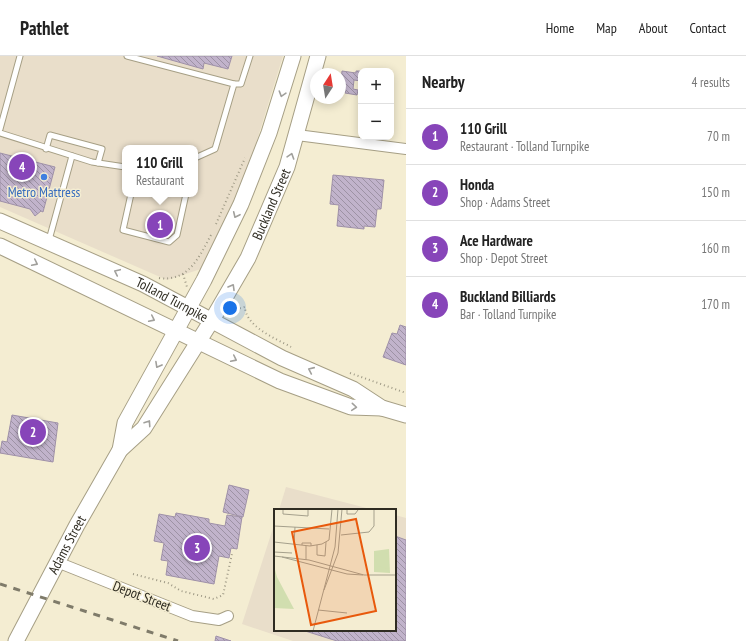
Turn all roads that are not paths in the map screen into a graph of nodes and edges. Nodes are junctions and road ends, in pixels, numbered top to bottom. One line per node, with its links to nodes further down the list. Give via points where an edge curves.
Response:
1 (20, 56): 7 (lane)
2 (126, 56): 6 (lane)
3 (250, 56): 6 (lane, via 241,84)
4 (293, 56): 21 (main road, Buckland Street, one-way to 21, via 251,182)
5 (318, 56): 9 (main road, Buckland Street)
6 (234, 84): 13 (lane, via 215,149)
7 (0, 128)
8 (0, 134): 10 (lane)
9 (297, 135): 11 (street); 22 (main road, Buckland Street, one-way to 9, via 255,244 282,182)
10 (46, 149): 12 (lane); 14 (lane, via 50,134 77,141 102,149)
11 (406, 149)
12 (72, 156): 14 (lane); 19 (lane)
13 (198, 157)
14 (98, 163): 15 (lane)
15 (122, 167)
16 (130, 197): 17 (lane, via 123,230 170,242 177,235)
17 (185, 197)
18 (0, 221): 19 (main road, Tolland Turnpike)
19 (48, 241): 21 (main road, Tolland Turnpike, one-way to 19)
20 (0, 246): 23 (main road, Tolland Turnpike, one-way to 23)
21 (189, 308): 22 (main road, Tolland Turnpike); 23 (main road, Buckland Street)
22 (212, 320): 24 (main road, Buckland Street); 25 (main road, Tolland Turnpike, one-way to 22, via 353,389 282,358)
23 (177, 331): 24 (main road, Tolland Turnpike); 27 (main road, Adams Street, one-way to 27, via 125,423)
24 (199, 342): 25 (main road, Tolland Turnpike, one-way to 25, via 280,381 328,400 351,407); 27 (main road, Adams Street, one-way to 24, via 144,428)
25 (382, 408): 26 (main road, Tolland Turnpike)
26 (406, 415)
27 (120, 450): 28 (main road, Adams Street)
28 (57, 562): 29 (street, Depot Street, via 192,616 219,620); 30 (main road, Adams Street)
29 (228, 616)
30 (16, 641)

